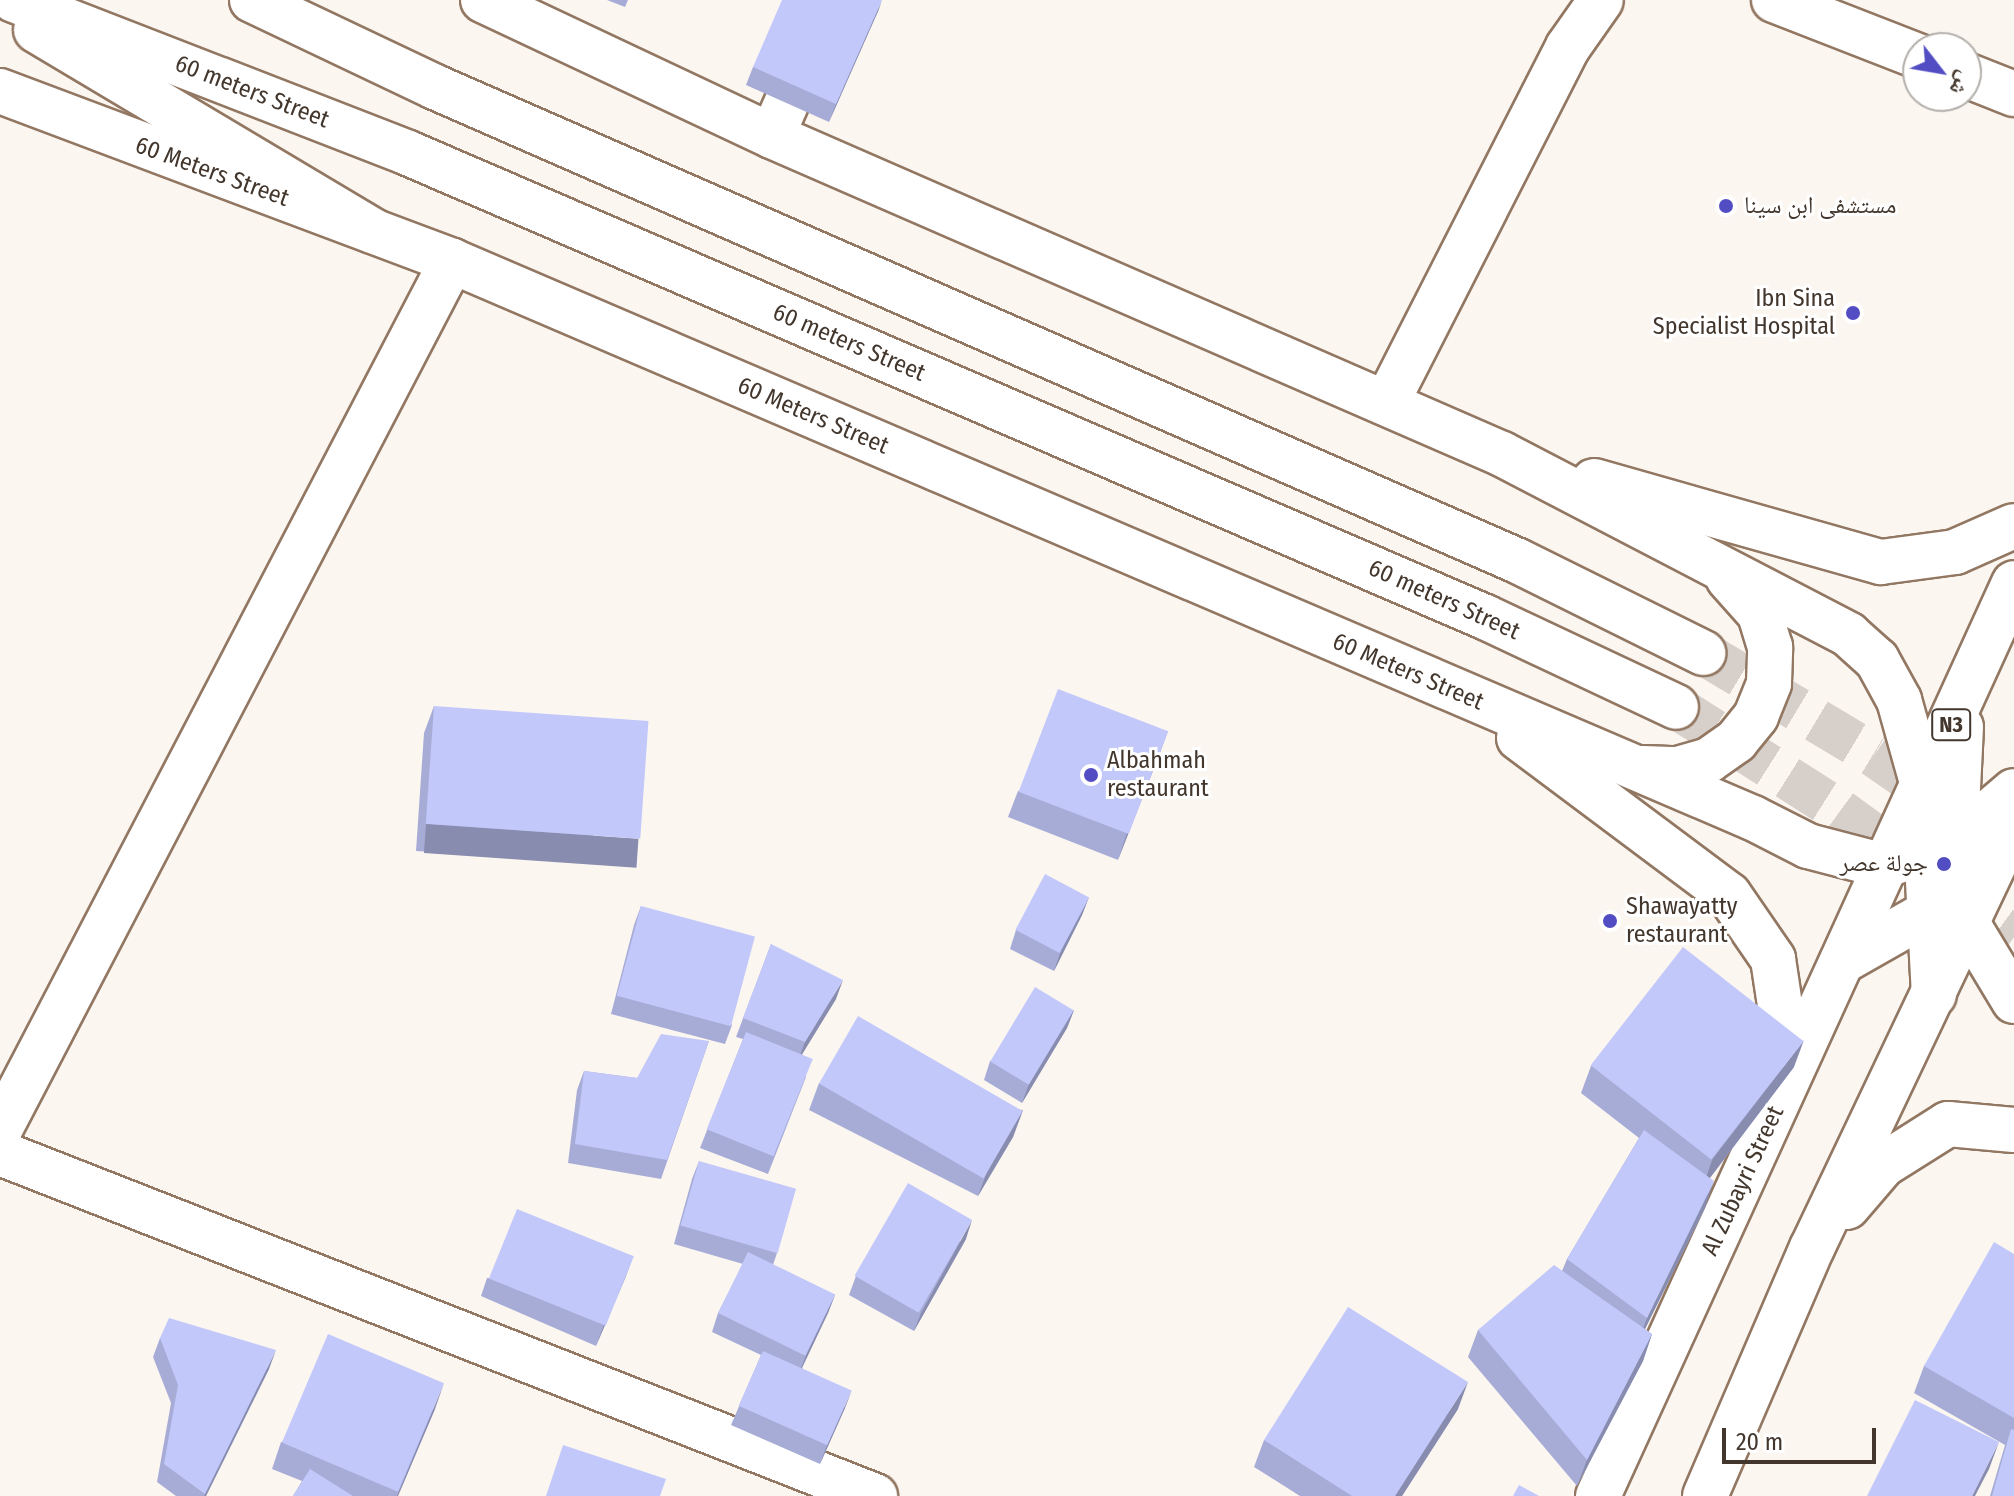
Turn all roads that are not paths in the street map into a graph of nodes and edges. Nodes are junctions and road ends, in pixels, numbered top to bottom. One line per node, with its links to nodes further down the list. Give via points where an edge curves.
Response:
1 (14, 0): 23 (main road, 60 meters Street, via 423,159 1471,611)
2 (252, 0): 20 (main road, via 435,87 1518,561)
3 (483, 0): 12 (main road)
4 (820, 0): 12 (main road, via 811,47)
5 (1601, 0): 15 (main road, via 1568,47)
6 (1774, 0): 8 (main road)
7 (0, 8): 13 (main road)
8 (1902, 50)
9 (1982, 81): 11 (main road)
10 (0, 91): 13 (main road, 60 Meters Street)
11 (2014, 94)
12 (772, 136): 15 (main road)
13 (373, 231): 14 (main road, 60 Meters Street)
14 (452, 261): 21 (main road, 60 Meters Street); 34 (main road)
15 (1387, 402): 16 (main road)
16 (1502, 454): 17 (main road, via 1881,562 1955,552); 18 (main road)
17 (2014, 526)
18 (1708, 564): 24 (main road, via 1738,585 1770,647 1769,683 1756,716 1736,741 1709,760 1678,769 1645,769); 25 (main road, via 1849,635 1877,660 1899,700)
19 (2014, 583): 22 (main road, N3)
20 (1703, 653)
21 (1455, 692): 24 (main road, 60 Meters Street); 33 (main road, via 1729,895 1773,959 1783,1025)
22 (1962, 701): 25 (main road, N3); 28 (main road)
23 (1676, 707)
24 (1617, 761): 29 (main road, via 1808,846)
25 (1923, 786): 28 (main road); 29 (main road, N3)
26 (2014, 791): 28 (main road)
27 (2014, 822): 30 (main road)
28 (1943, 845): 29 (main road); 30 (main road)
29 (1885, 866): 31 (main road, Al Zubayri Street)
30 (1972, 897): 31 (main road); 32 (main road); 37 (main road, via 1934,995)
31 (1843, 961): 33 (main road, Al Zubayri Street)
32 (2014, 1001)
33 (1779, 1102): 39 (main road, Al Zubayri Street)
34 (0, 1129)
35 (2014, 1130): 37 (main road, via 1948,1124 1883,1165)
36 (0, 1153): 38 (main road)
37 (1812, 1248): 40 (main road)
38 (875, 1496)
39 (1598, 1496)
40 (1705, 1496)

